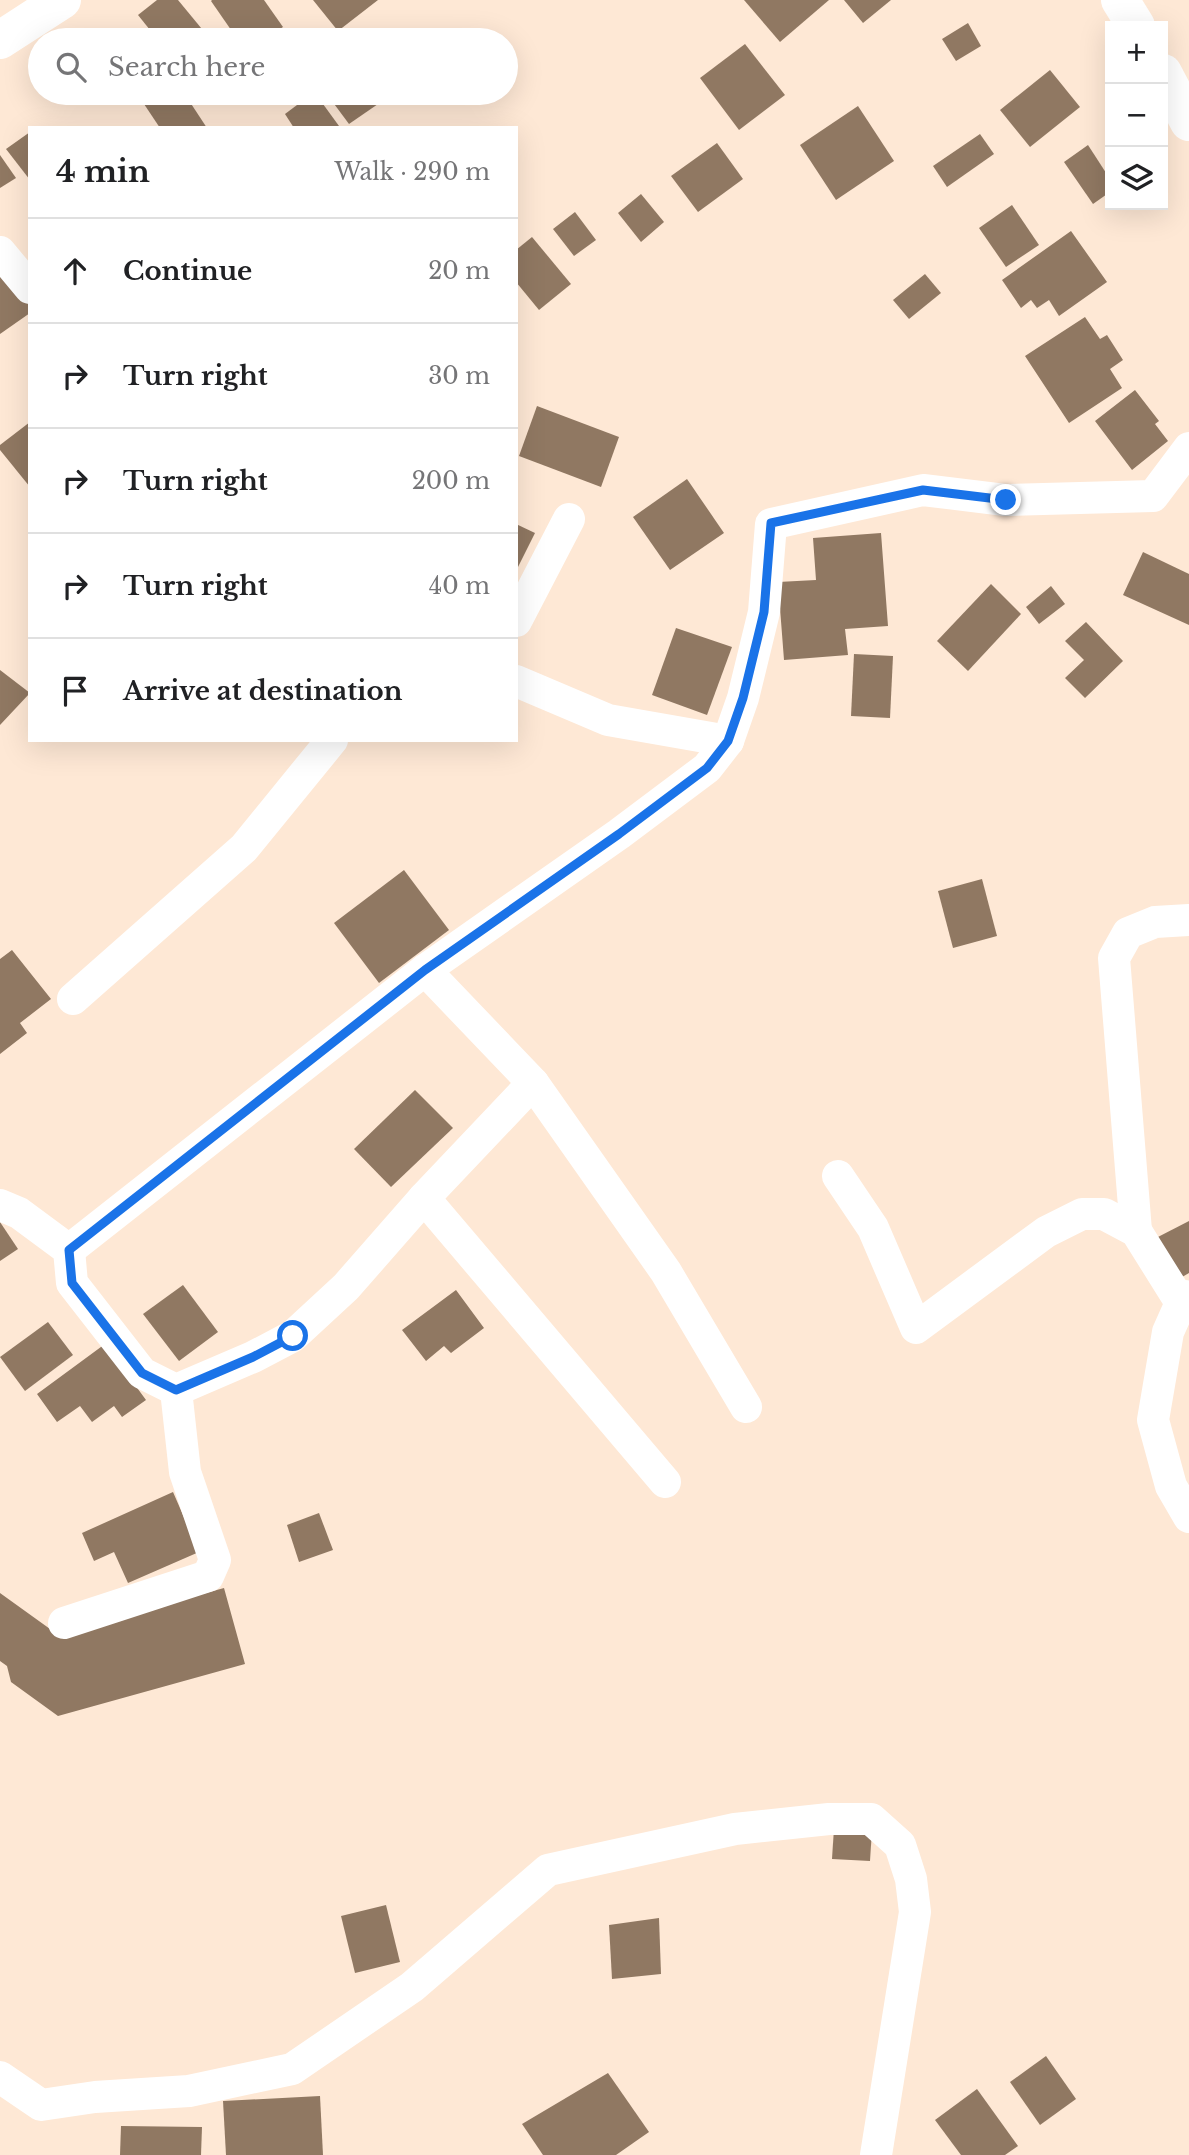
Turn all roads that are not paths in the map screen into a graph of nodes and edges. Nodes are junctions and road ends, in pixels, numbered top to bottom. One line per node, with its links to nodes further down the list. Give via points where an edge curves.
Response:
1 (62, 0): 4 (main road)
2 (1121, 0): 3 (main road)
3 (1133, 21)
4 (0, 40)
5 (1168, 82): 6 (main road)
6 (1189, 122)
7 (0, 252): 8 (street)
8 (28, 286)
9 (1189, 448): 13 (street, via 1153,496 1006,500 923,490 771,523 764,612)
10 (569, 519): 11 (street)
11 (518, 617)
12 (518, 682): 13 (street, via 608,720)
13 (728, 741): 16 (street, via 707,768)
14 (330, 742): 17 (street, via 244,848)
15 (1189, 920): 22 (street, via 1155,922 1128,933 1114,958)
16 (425, 970): 18 (street); 23 (street)
17 (73, 999)
18 (533, 1083): 20 (street); 26 (street, via 666,1272)
19 (838, 1176): 22 (street, via 873,1228 916,1328 1046,1232 1082,1214 1104,1214)
20 (424, 1198): 25 (street, via 346,1287 293,1336); 27 (street)
21 (0, 1205): 23 (street, via 19,1213)
22 (1136, 1231): 24 (street, via 1176,1295)
23 (69, 1250): 25 (street, via 72,1283 142,1373)
24 (1187, 1297): 28 (street, via 1168,1332 1153,1420 1171,1486)
25 (176, 1390): 29 (street, via 185,1472 215,1560 208,1576)
26 (746, 1407)
27 (665, 1482)
28 (1189, 1517)
29 (64, 1623)
30 (0, 2077): 31 (street, via 41,2105 95,2096 189,2091 292,2069 412,1987 548,1870 735,1829 871,1819 900,1845 915,1912)
31 (876, 2155)

